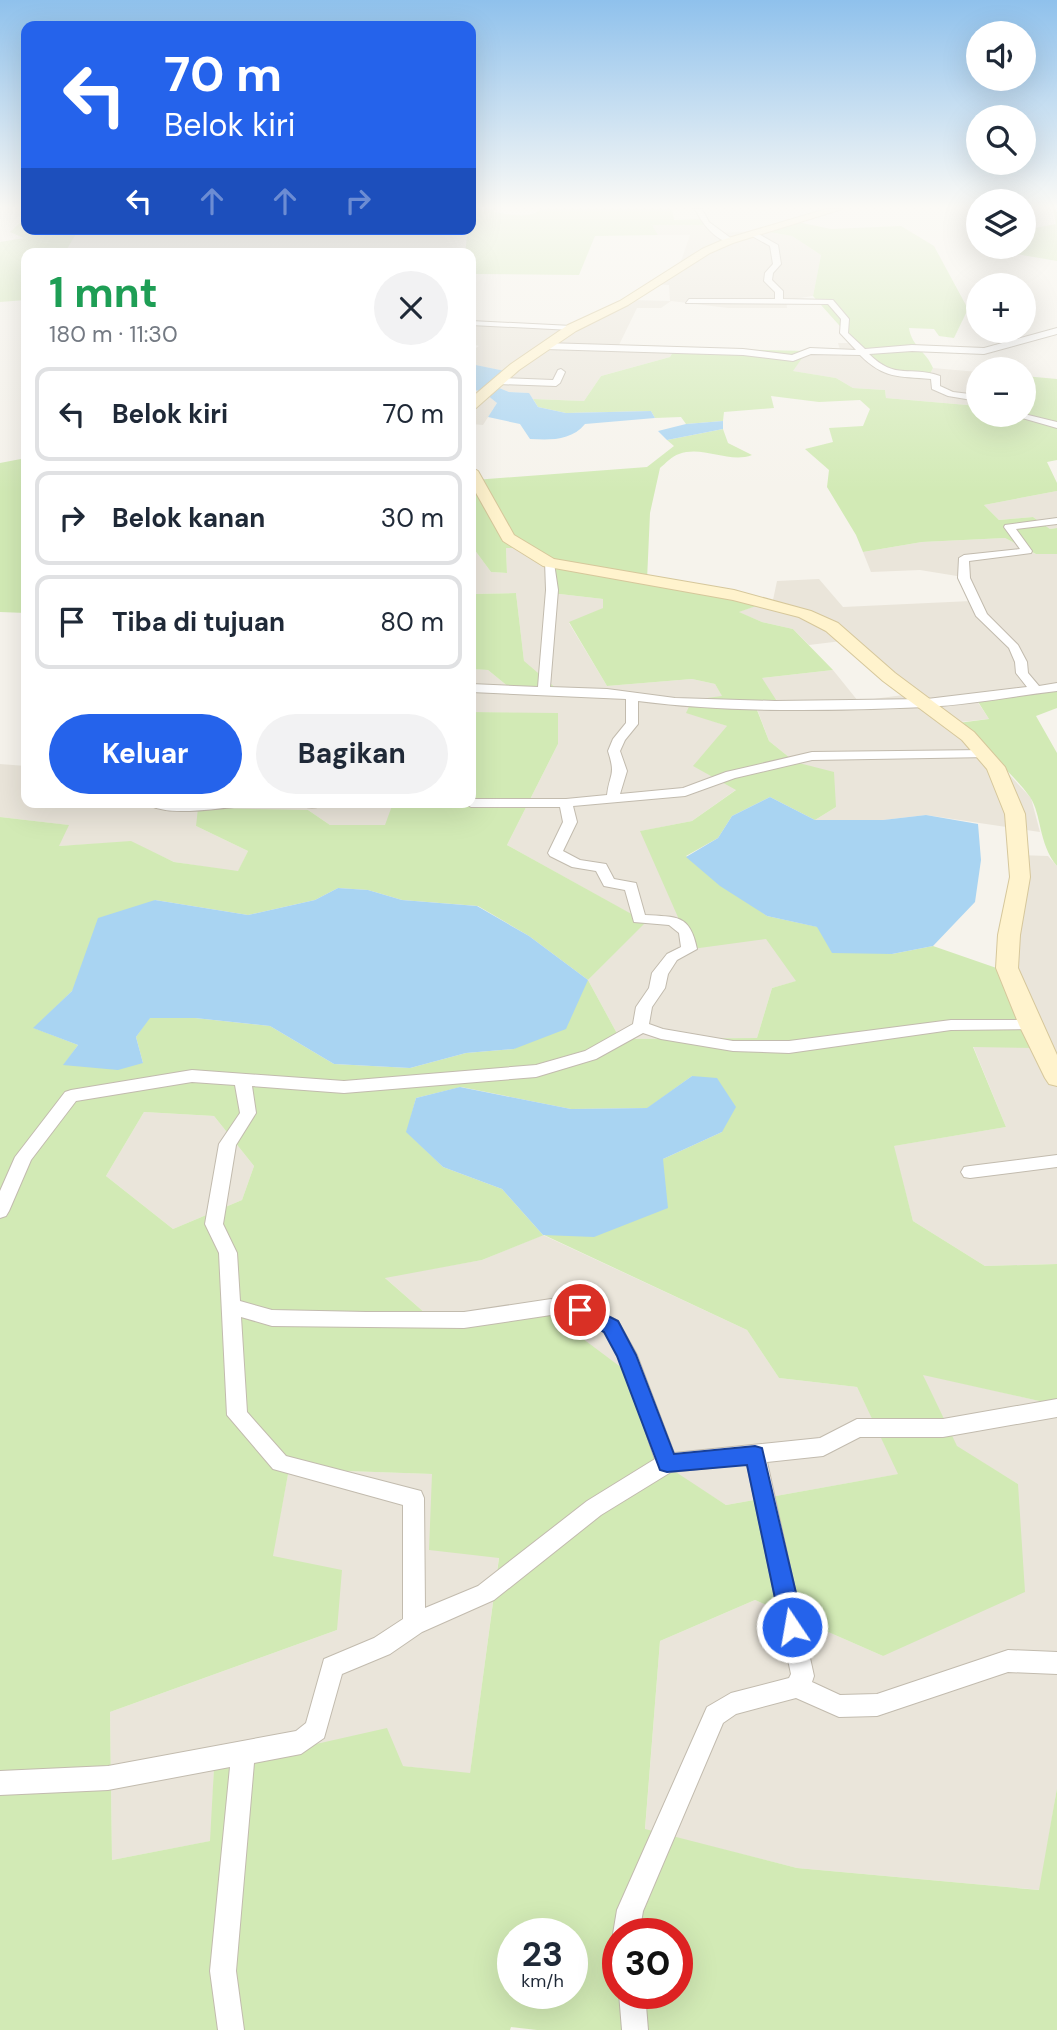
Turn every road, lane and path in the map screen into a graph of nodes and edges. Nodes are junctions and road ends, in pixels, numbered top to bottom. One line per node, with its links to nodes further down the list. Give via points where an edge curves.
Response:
1 (622, 304): 4 (street)
2 (832, 304): 7 (street, via 845,319 844,332)
3 (476, 323): 4 (street)
4 (572, 328): 6 (street)
5 (1057, 331): 7 (street, via 984,351 912,348)
6 (545, 346): 7 (street, via 743,352 793,358 810,351); 9 (street)
7 (865, 352): 10 (street, via 889,373 932,376 937,378 935,387)
8 (561, 372): 9 (street, via 556,383)
9 (499, 381): 11 (street)
10 (966, 396)
11 (476, 401)
12 (1036, 420): 13 (street)
13 (1057, 425)
14 (476, 480): 16 (street, via 508,538)
15 (1057, 521): 19 (street, via 1009,527 1027,551 964,558 964,578 982,616 1014,647 1022,673)
16 (549, 563): 20 (street, via 552,590); 22 (street, via 734,595 805,614 832,627)
17 (1057, 687): 19 (street)
18 (476, 688): 20 (street)
19 (1035, 689): 22 (street)
20 (544, 691): 21 (street)
21 (632, 696): 22 (street, via 775,705); 24 (street, via 632,724 614,751 620,775 612,792)
22 (927, 703): 23 (street)
23 (985, 754): 24 (street, via 812,756 731,775 685,792); 27 (street, via 996,767 1015,814 1020,877 1007,968)
24 (614, 799): 26 (street)
25 (476, 803): 26 (street)
26 (566, 803): 28 (street, via 570,822 555,853 576,864 601,867 609,883 631,886 639,919 673,921 686,931 689,949 672,957 660,973)
27 (1030, 1025): 28 (street, via 951,1025 789,1047 733,1046); 29 (street)
28 (640, 1027): 30 (street, via 611,1046 562,1067 536,1071 344,1087)
29 (1057, 1078)
30 (243, 1080): 33 (street, via 192,1076 71,1096 24,1157); 34 (street, via 248,1113 228,1144 215,1224 228,1253)
31 (1057, 1161): 32 (street)
32 (970, 1172)
33 (0, 1211)
34 (229, 1306): 37 (street, via 272,1318 366,1320 464,1320 551,1307 580,1310 611,1326); 38 (street, via 237,1415 280,1463 414,1498)
35 (1057, 1408): 36 (street, via 943,1428 857,1428 822,1447)
36 (755, 1455): 37 (street); 40 (street, via 803,1676)
37 (667, 1463): 38 (street, via 594,1508 486,1593)
38 (414, 1624): 41 (street, via 382,1646 332,1667 316,1730 302,1742)
39 (1057, 1663): 40 (street, via 1008,1661 877,1705 839,1706)
40 (796, 1687): 43 (street, via 731,1704 715,1715)
41 (243, 1752): 42 (street, via 108,1778); 45 (street, via 223,1971)
42 (0, 1783)
43 (629, 1918)
44 (633, 2009): 46 (street)
45 (231, 2030)
46 (635, 2030)

